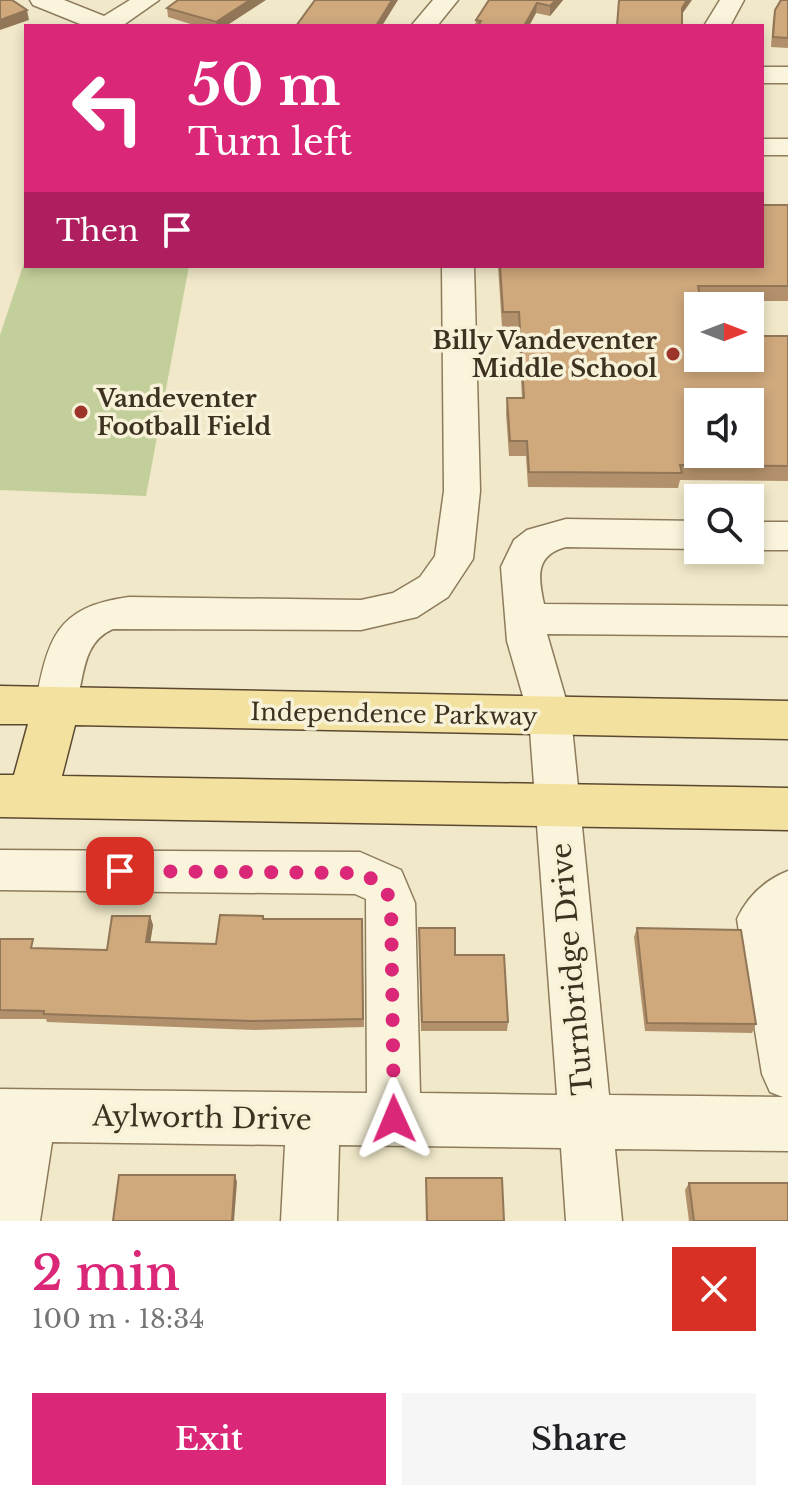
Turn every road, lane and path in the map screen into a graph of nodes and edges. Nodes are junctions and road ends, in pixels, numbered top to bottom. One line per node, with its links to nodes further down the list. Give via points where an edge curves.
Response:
1 (42, 0): 5 (street)
2 (147, 0): 6 (street)
3 (446, 0): 7 (street)
4 (732, 0): 8 (street)
5 (101, 24)
6 (109, 24)
7 (426, 24)
8 (718, 24)
9 (764, 75): 10 (street)
10 (788, 75)
11 (764, 147): 12 (street)
12 (788, 147)
13 (458, 268): 20 (street, via 462,491 456,552 440,581 403,606 361,615 104,616 74,636)
14 (684, 535): 17 (street, Turnbridge Drive, via 566,533 541,540 528,550 520,567)
15 (764, 536): 16 (street)
16 (788, 536)
17 (527, 619): 18 (street); 21 (street, Turnbridge Drive, via 527,641)
18 (788, 621)
19 (0, 705): 20 (main road, Independence Parkway)
20 (56, 706): 21 (main road, Independence Parkway); 23 (main road)
21 (550, 717): 22 (main road, Independence Parkway); 24 (street, Turnbridge Drive)
22 (788, 720)
23 (17, 796): 24 (main road)
24 (558, 806): 25 (main road); 32 (street, Turnbridge Drive)
25 (788, 809)
26 (0, 870): 30 (street, via 360,873 384,885 391,903)
27 (788, 892): 28 (street, via 761,919)
28 (788, 1074)
29 (15, 1116): 31 (street, Aylworth Drive); 34 (street)
30 (394, 1119): 31 (street, Aylworth Drive); 32 (street, Aylworth Drive)
31 (313, 1120): 35 (street)
32 (586, 1124): 33 (street, Aylworth Drive); 36 (street, Turnbridge Drive)
33 (788, 1124)
34 (12, 1221)
35 (309, 1221)
36 (594, 1221)

